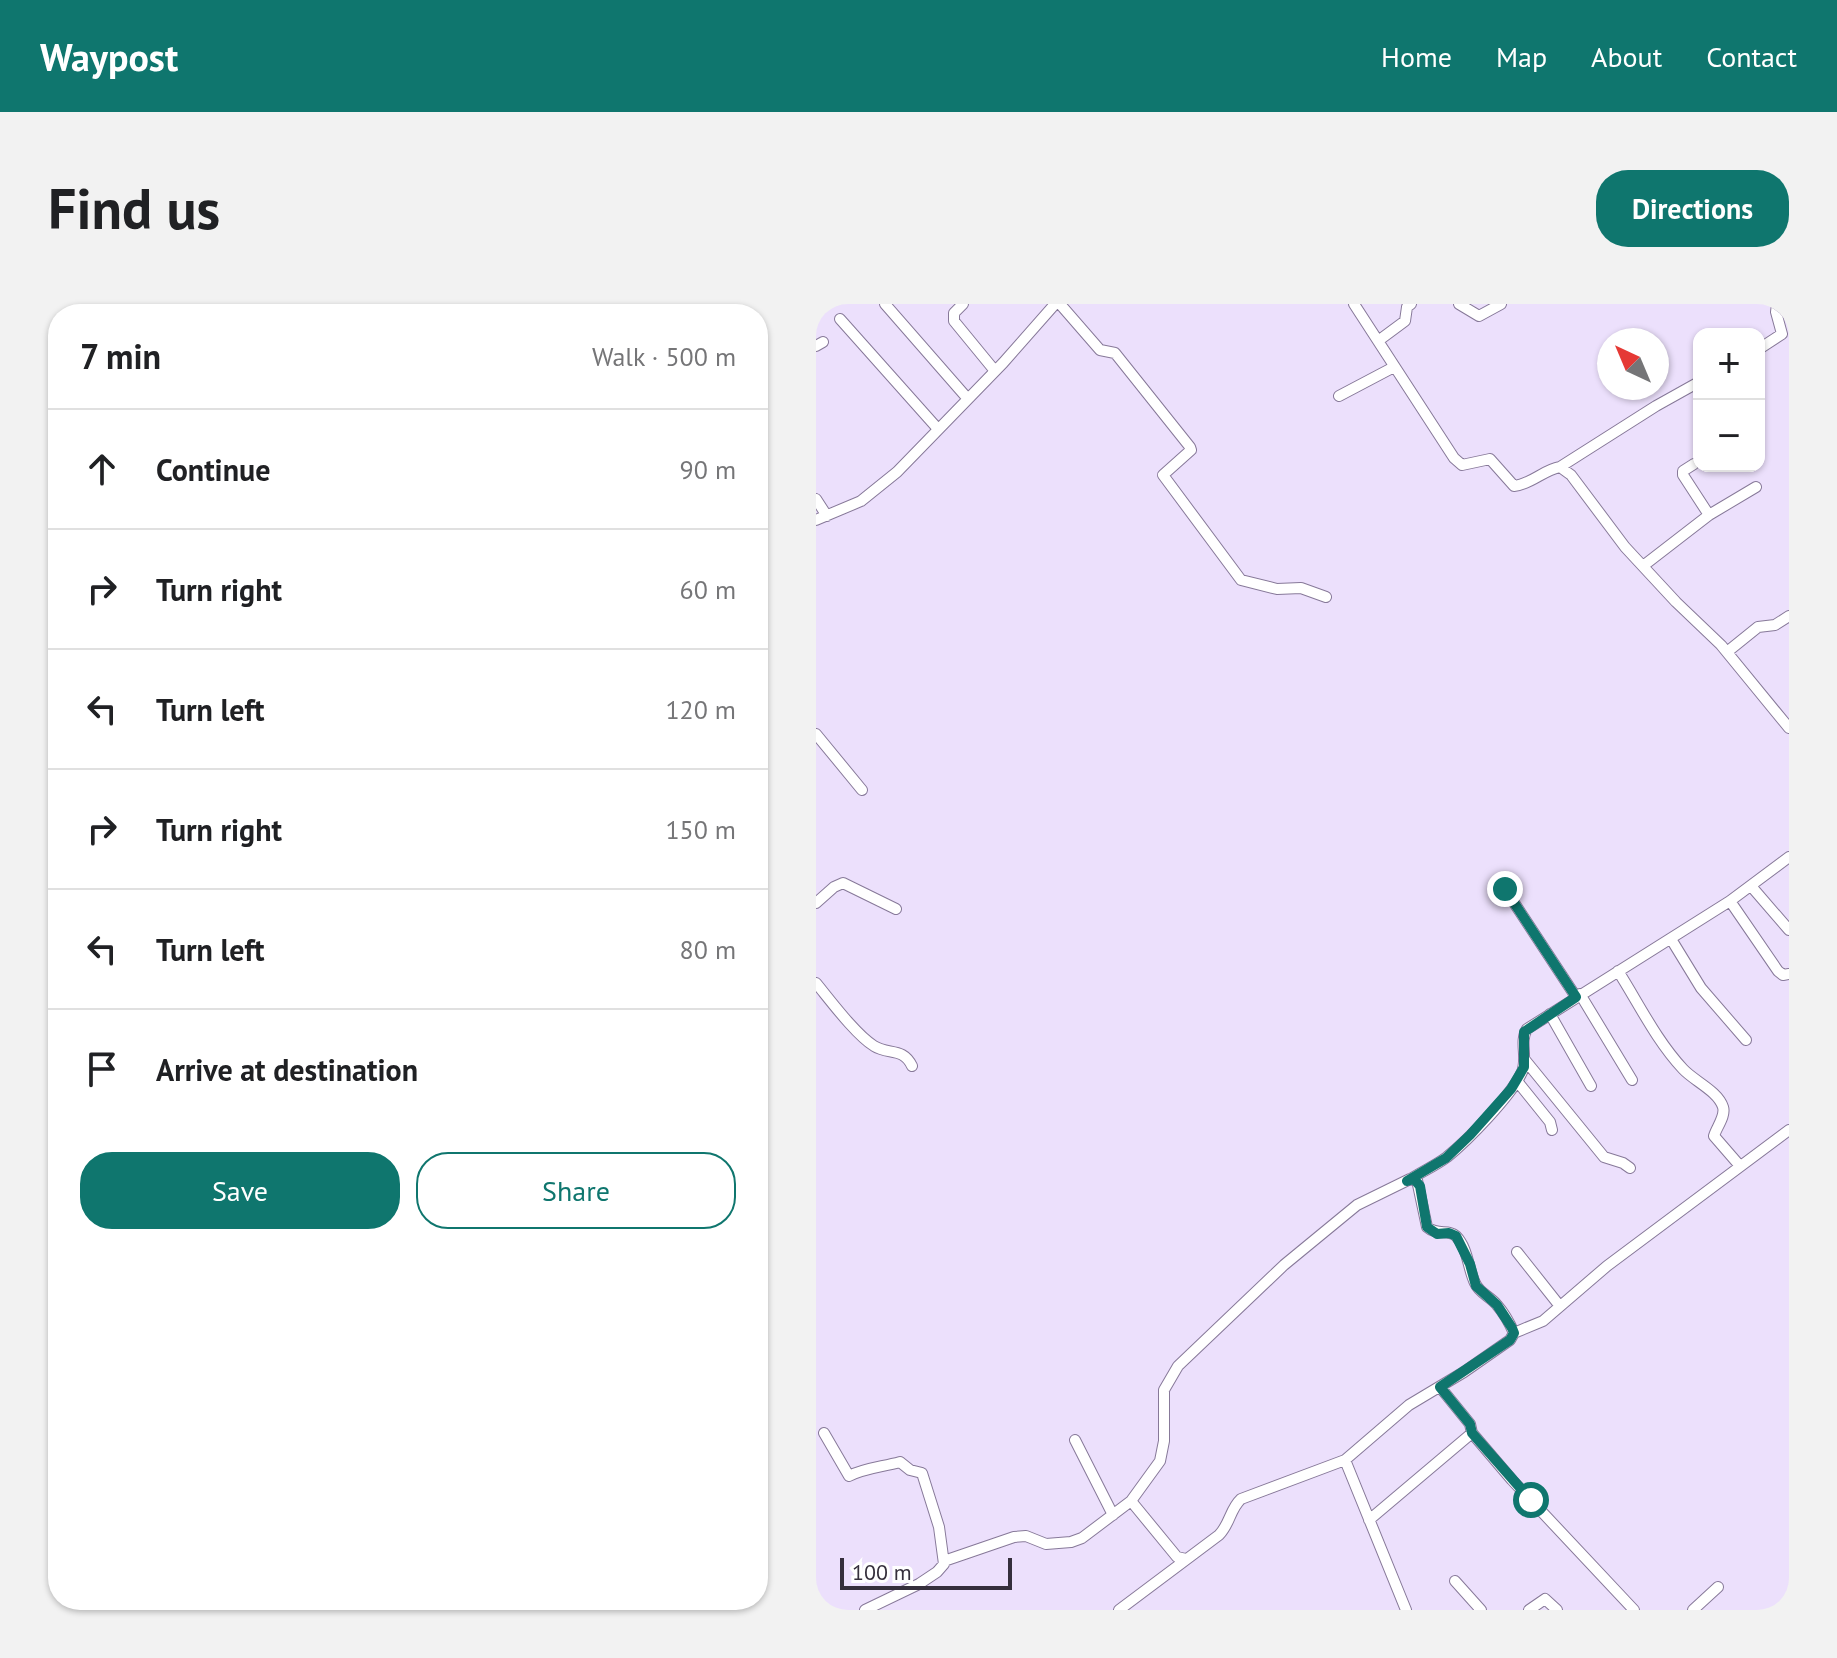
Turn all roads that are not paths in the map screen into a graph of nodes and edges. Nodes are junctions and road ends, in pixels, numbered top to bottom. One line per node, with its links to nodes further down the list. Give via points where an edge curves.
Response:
1 (885, 304): 17 (street)
2 (963, 304): 14 (street, via 954,321)
3 (1056, 304): 14 (street); 26 (street, via 1100,350 1115,353 1190,447 1163,475 1237,576)
4 (1354, 304): 11 (street)
5 (1411, 304): 11 (street, via 1405,321)
6 (1459, 304): 7 (street, via 1479,316)
7 (1501, 304)
8 (1777, 304): 10 (street)
9 (840, 319): 18 (street)
10 (1786, 337): 12 (street)
11 (1378, 341): 13 (street)
12 (1765, 346)
13 (1394, 367): 16 (street); 20 (street, via 1462,465 1490,459 1514,486)
14 (995, 371): 17 (street)
15 (1693, 385): 20 (street)
16 (1339, 396)
17 (968, 399): 18 (street)
18 (938, 429): 24 (street, via 878,489)
19 (1693, 465): 23 (street, via 1683,475)
20 (1560, 467): 25 (street)
21 (1756, 487): 23 (street)
22 (816, 499): 24 (street)
23 (1709, 515): 25 (street)
24 (822, 518)
25 (1643, 566): 28 (street)
26 (1326, 597)
27 (1789, 616): 28 (street, via 1779,624 1758,627)
28 (1727, 652): 29 (street)
29 (1789, 728)
30 (816, 734): 31 (street)
31 (862, 790)
32 (1788, 861): 33 (street)
33 (1751, 886): 35 (street); 38 (street)
34 (1505, 889): 43 (street)
35 (1730, 901): 39 (street); 41 (street, via 1778,971)
36 (816, 903): 37 (street, via 843,883)
37 (896, 909)
38 (1789, 930)
39 (1671, 939): 40 (street); 45 (street, via 1701,988)
40 (1618, 971): 43 (street); 53 (street, via 1661,1043 1723,1107 1714,1136)
41 (1789, 974)
42 (816, 983): 47 (street, via 871,1044 899,1052)
43 (1578, 996): 44 (street); 48 (street)
44 (1550, 1014): 46 (street, via 1524,1032); 50 (street)
45 (1746, 1040)
46 (1525, 1060): 49 (street); 54 (street, via 1604,1157)
47 (912, 1066)
48 (1632, 1080)
49 (1517, 1081): 51 (street); 55 (street, via 1446,1158)
50 (1591, 1086)
51 (1552, 1130)
52 (1789, 1130): 53 (street)
53 (1740, 1166): 57 (street)
54 (1630, 1168)
55 (1407, 1181): 58 (street, via 1414,1179 1420,1186 1427,1227 1456,1236 1476,1286 1497,1305); 64 (street, via 1376,1194 1332,1225 1178,1366 1164,1390 1160,1461)
56 (1517, 1252): 57 (street)
57 (1559, 1305): 58 (street, via 1543,1321)
58 (1514, 1333): 59 (street)
59 (1440, 1387): 61 (street); 63 (street, via 1395,1415)
60 (824, 1433): 68 (street, via 849,1476 900,1462 923,1474)
61 (1472, 1433): 66 (street); 77 (street)
62 (1075, 1440): 65 (street)
63 (1345, 1460): 66 (street); 67 (street, via 1241,1499 1226,1528)
64 (1131, 1501): 65 (street); 67 (street, via 1177,1557)
65 (1113, 1515): 68 (street, via 1071,1542 1046,1544 1014,1537)
66 (1369, 1520): 73 (street)
67 (1186, 1559): 72 (street)
68 (944, 1561): 71 (street, via 919,1584)
69 (1455, 1581): 74 (street)
70 (1718, 1587): 78 (street)
71 (865, 1610)
72 (1119, 1610)
73 (1406, 1610)
74 (1481, 1610)
75 (1529, 1610): 76 (street, via 1543,1599)
76 (1557, 1610)
77 (1634, 1610)
78 (1693, 1610)

